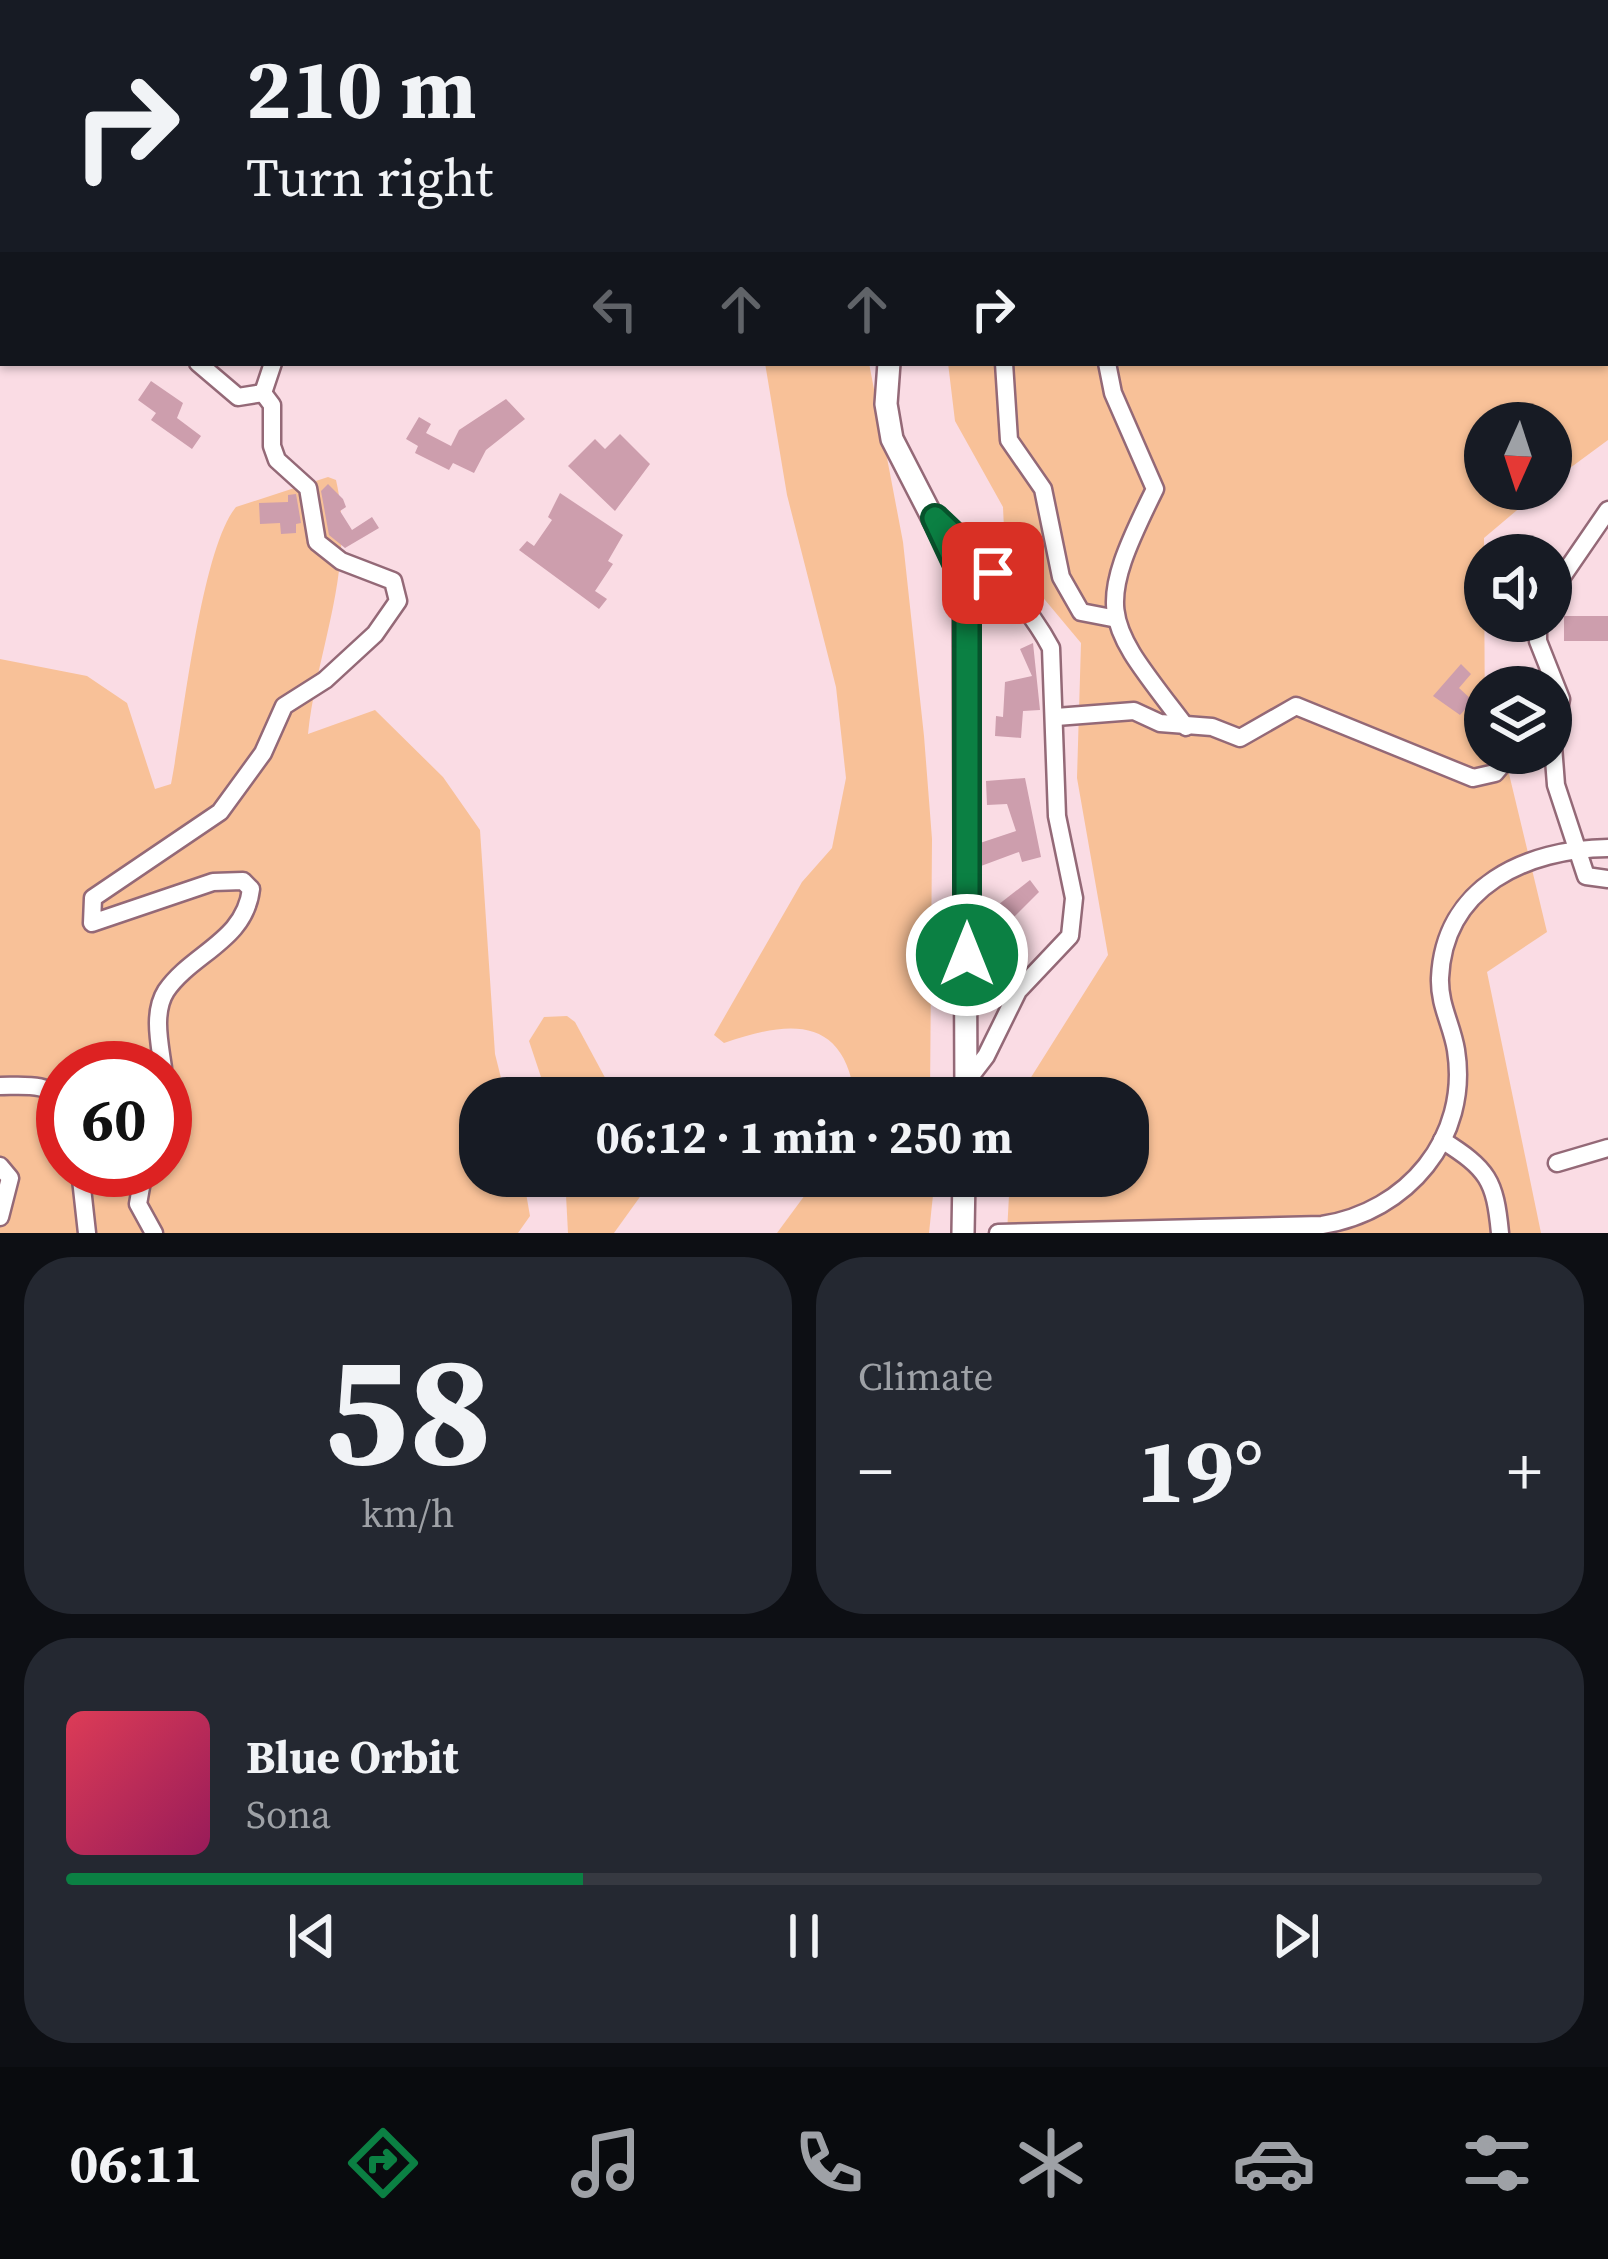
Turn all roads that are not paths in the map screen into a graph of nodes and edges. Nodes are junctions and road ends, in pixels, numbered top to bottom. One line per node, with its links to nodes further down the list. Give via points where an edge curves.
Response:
1 (202, 366): 6 (street, via 238,397)
2 (272, 366): 6 (street)
3 (889, 366): 8 (main road, via 892,440)
4 (1004, 366): 10 (street, via 1009,440 1043,489 1061,577 1081,612)
5 (1107, 366): 10 (street, via 1155,488 1122,560)
6 (263, 392): 18 (street, via 272,405 277,460 308,488 317,542 392,580 398,602 325,680 284,706 263,753 220,812 93,898 92,923 213,882 243,881 251,889 235,930 166,991)
7 (1608, 510): 9 (street)
8 (935, 518): 11 (street, via 1039,625 1055,667); 19 (main road, via 959,565 967,605)
9 (1572, 562)
10 (1112, 618): 12 (street)
11 (1056, 717): 12 (street, via 1134,711); 20 (street, via 1070,936 1018,991)
12 (1186, 727): 13 (street, via 1240,738 1296,706 1473,778)
13 (1491, 774)
14 (1555, 774): 15 (street)
15 (1576, 848): 16 (street); 17 (street, via 1586,876); 23 (street, via 1502,871 1464,907 1446,942 1440,997 1456,1069 1455,1107)
16 (1608, 848)
17 (1608, 879)
18 (160, 1041)
19 (966, 1077)
20 (974, 1077)
21 (36, 1085): 22 (street)
22 (0, 1086)
23 (1442, 1140): 34 (street, via 1414,1182 1348,1221); 35 (street, via 1496,1186)
24 (1608, 1148): 25 (street)
25 (1557, 1163)
26 (0, 1166): 30 (street, via 10,1178)
27 (83, 1197): 31 (street)
28 (139, 1197): 32 (street)
29 (964, 1197): 33 (main road)
30 (0, 1217)
31 (87, 1233)
32 (154, 1233)
33 (963, 1233)
34 (998, 1233)
35 (1500, 1233)

